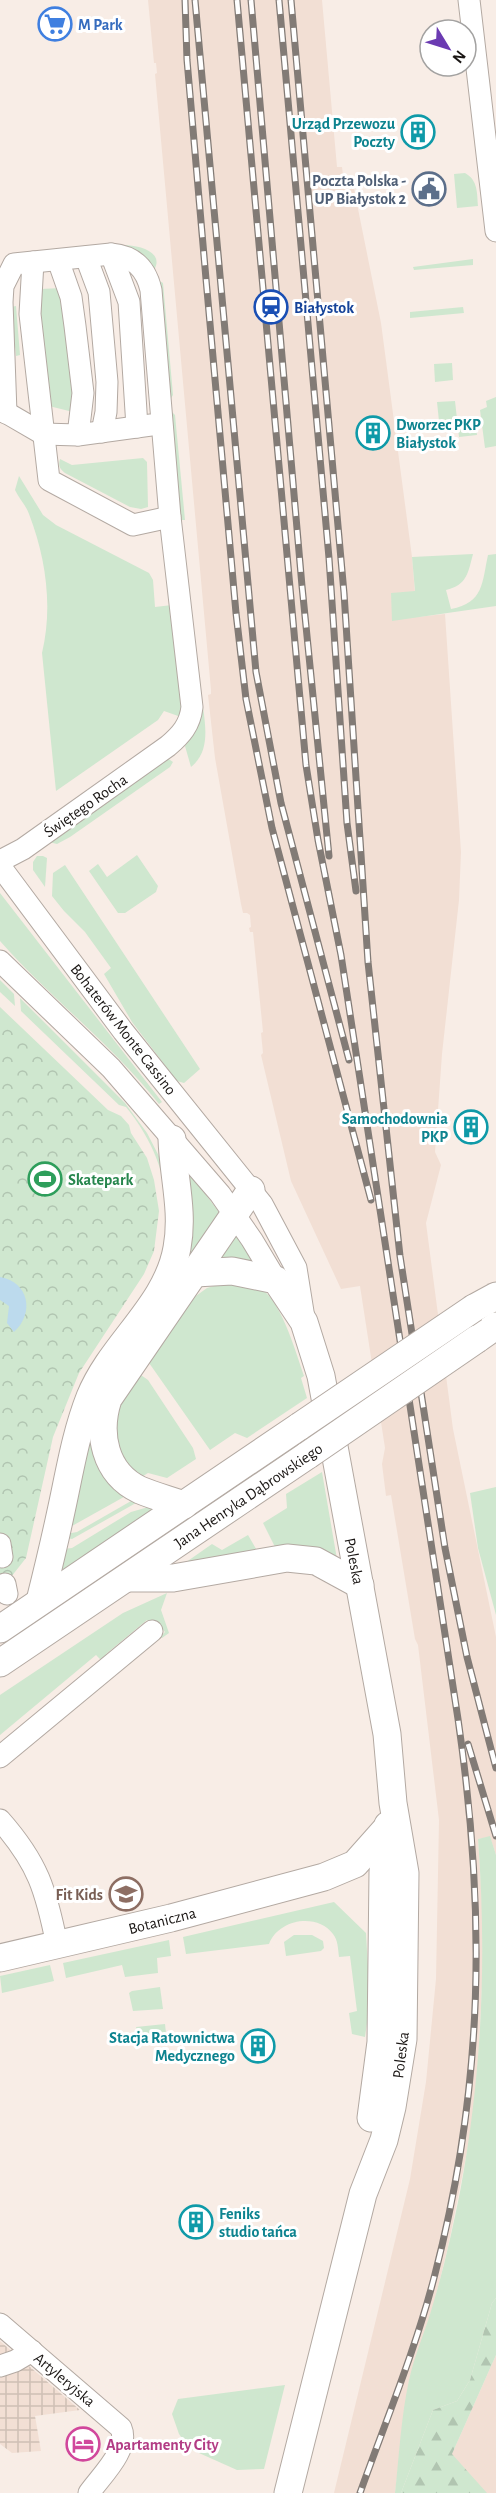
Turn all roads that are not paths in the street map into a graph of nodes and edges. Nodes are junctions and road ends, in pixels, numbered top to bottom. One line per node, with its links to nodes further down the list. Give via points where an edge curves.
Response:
1 (469, 0): 2 (street)
2 (496, 231)
3 (111, 254): 4 (street); 8 (street, Świętego Rocha, via 123,255 141,267 152,290); 9 (street, via 129,302)
4 (86, 257): 5 (street); 10 (street, via 99,292 107,382)
5 (58, 260): 6 (street); 12 (street, via 71,297 83,393)
6 (33, 262): 7 (street, via 14,264 3,286); 11 (street, via 30,314)
7 (3, 411): 11 (street)
8 (163, 423): 9 (street); 13 (street, Świętego Rocha)
9 (137, 427): 10 (street)
10 (102, 432): 12 (street)
11 (43, 434): 12 (street); 13 (street, via 49,480 133,525)
12 (78, 435)
13 (170, 517): 14 (street, Świętego Rocha, via 192,707 188,725 168,746 23,849)
14 (0, 861)
15 (0, 866): 18 (street, Bohaterów Monte Cassino, via 123,1031)
16 (0, 961): 17 (street, Bohaterów Monte Cassino, via 111,1068)
17 (172, 1139): 19 (street, Bohaterów Monte Cassino); 28 (main road, via 179,1198 177,1249 160,1291 91,1394 80,1425)
18 (250, 1190): 19 (main road); 23 (street, Poleska, via 262,1204 296,1268)
19 (235, 1214): 20 (main road); 21 (street, Poleska)
20 (195, 1273): 21 (main road, via 232,1271); 25 (main road, via 108,1399 102,1418 103,1443 124,1479 139,1490)
21 (276, 1280): 23 (main road, Poleska)
22 (485, 1302): 25 (main road, Jana Henryka Dąbrowskiego, bridge)
23 (304, 1322): 27 (main road, Poleska, via 321,1377)
24 (487, 1333): 26 (main road, Jana Henryka Dąbrowskiego, bridge)
25 (189, 1501): 28 (main road, Jana Henryka Dąbrowskiego)
26 (127, 1578): 27 (main road, via 173,1578 287,1558 316,1561); 31 (main road, Jana Henryka Dąbrowskiego)
27 (360, 1585): 33 (main road, Poleska, via 387,1734)
28 (40, 1601): 29 (main road, Jana Henryka Dąbrowskiego)
29 (0, 1629)
30 (152, 1631): 32 (street)
31 (0, 1663)
32 (0, 1757)
33 (390, 1815): 35 (main road, Botaniczna); 36 (main road, Poleska)
34 (0, 1820): 38 (street, via 29,1856 40,1879)
35 (355, 1864): 36 (main road); 37 (main road, Botaniczna)
36 (394, 1872): 37 (main road, Botaniczna, via 349,1880); 44 (main road, Poleska, via 403,2039 392,2107 363,2194)
37 (324, 1877): 38 (main road, Botaniczna)
38 (57, 1945): 39 (main road, Botaniczna)
39 (0, 1958)
40 (0, 2324): 41 (street, Artyleryjska)
41 (32, 2351): 42 (street); 43 (street, Artyleryjska, via 118,2424 124,2438)
42 (0, 2366)
43 (89, 2493)
44 (288, 2493)

